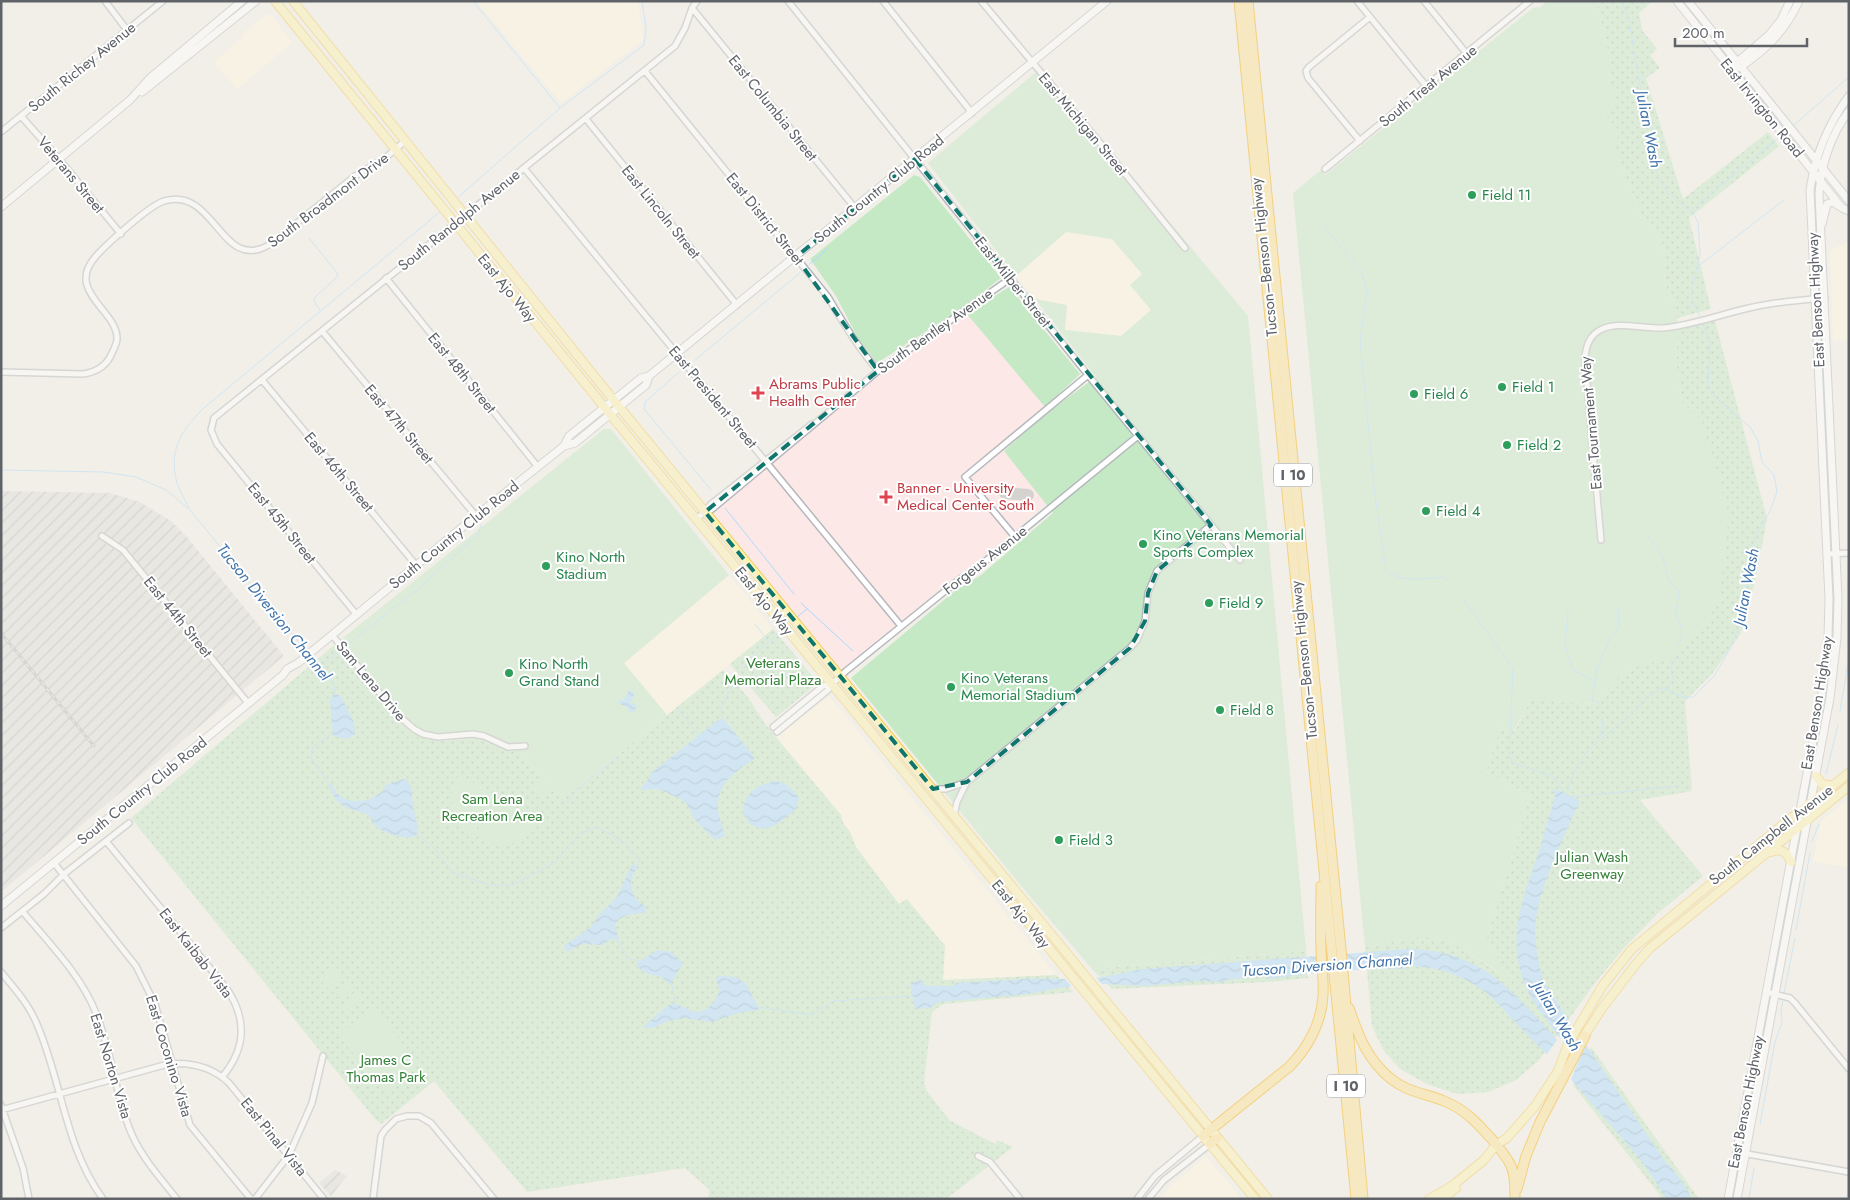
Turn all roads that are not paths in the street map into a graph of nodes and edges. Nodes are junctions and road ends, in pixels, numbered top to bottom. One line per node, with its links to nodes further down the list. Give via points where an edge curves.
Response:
1 (105, 1): 23 (street)
2 (163, 1): 23 (street, South Richey Avenue)
3 (242, 1): 31 (main road, via 150,78)
4 (256, 1): 31 (main road)
5 (275, 1): 41 (main road, East Ajo Way)
6 (293, 1): 39 (main road, East Ajo Way)
7 (697, 1): 21 (street, South Randolph Avenue)
8 (788, 1): 43 (street, East Milber Street)
9 (883, 1): 33 (street)
10 (981, 1): 25 (street, East Michigan Street)
11 (1107, 1): 25 (main road, South Country Club Road)
12 (1239, 1): 117 (highway, Tucson–Benson Highway / I 10)
13 (1248, 1): 128 (highway, Tucson–Benson Highway / I 10)
14 (1357, 1): 22 (street)
15 (1424, 1): 24 (street)
16 (1530, 1): 24 (street, South Treat Avenue)
17 (1677, 1): 27 (main road, East Irvington Road)
18 (1688, 1): 26 (main road, East Irvington Road)
19 (1790, 1): 26 (main road, via 1769,35)
20 (1799, 1): 26 (main road, via 1776,38)
21 (692, 8): 28 (street, South Randolph Avenue, via 675,46); 52 (street, East Columbia Street)
22 (1370, 18): 29 (street); 38 (street, via 1306,71 1308,78)
23 (128, 30): 34 (street, South Richey Avenue)
24 (1466, 54): 29 (street, South Treat Avenue)
25 (1032, 64): 33 (main road, South Country Club Road); 58 (street, East Michigan Street)
26 (1739, 64): 27 (main road); 40 (main road, East Irvington Road)
27 (1732, 70): 48 (main road, East Irvington Road)
28 (645, 71): 35 (street, South Randolph Avenue); 59 (street, East District Street)
29 (1427, 87): 38 (street, South Treat Avenue)
30 (1849, 96): 37 (main road, East Benson Highway)
31 (130, 100): 42 (main road)
32 (1849, 112): 46 (main road, East Benson Highway, via 1832,140)
33 (972, 113): 43 (main road, South Country Club Road)
34 (21, 116): 36 (street, South Richey Avenue); 42 (street, Veterans Street)
35 (586, 119): 45 (street, South Randolph Avenue); 64 (street, East Lincoln Street)
36 (1, 132)
37 (1825, 136): 40 (main road, via 1815,146); 44 (main road, East Benson Highway)
38 (1360, 140): 47 (street, South Treat Avenue)
39 (405, 141): 41 (street, South Broadmont Drive); 54 (main road, East Ajo Way)
40 (1805, 147): 44 (main road, East Irvington Road)
41 (395, 149): 55 (main road, East Ajo Way); 57 (street, South Broadmont Drive, via 262,248 247,250 234,245 198,206 179,199 158,203)
42 (59, 159): 51 (main road); 57 (street, Veterans Street)
43 (915, 159): 52 (main road, South Country Club Road); 61 (street, East Milber Street)
44 (1816, 160): 46 (main road, East Irvington Road); 48 (main road, East Benson Highway)
45 (524, 168): 54 (street, South Randolph Avenue); 68 (street, East President Street)
46 (1823, 168): 49 (main road, East Benson Highway); 50 (main road, East Irvington Road)
47 (1325, 169)
48 (1813, 171): 49 (main road, East Irvington Road); 63 (main road, East Benson Highway, via 1810,199)
49 (1820, 180): 53 (main road, East Irvington Road); 56 (main road, East Benson Highway)
50 (1849, 201)
51 (1, 207)
52 (854, 208): 59 (main road, South Country Club Road)
53 (1846, 210): 56 (main road, via 1833,202 1827,204)
54 (465, 215): 55 (street, South Randolph Avenue); 65 (main road, East Ajo Way)
55 (455, 223): 60 (street, South Randolph Avenue); 66 (main road, East Ajo Way)
56 (1820, 229): 62 (main road, East Benson Highway)
57 (121, 234): 70 (street, South Broadmont Drive, via 91,261 87,272 87,286 112,323 117,338 110,358 95,372 83,374)
58 (1185, 248)
59 (796, 257): 64 (main road, South Country Club Road); 69 (street, East District Street, via 828,297 848,332)
60 (386, 278): 67 (street, South Randolph Avenue); 84 (street, East 48th Street)
61 (1011, 278): 69 (street, South Bentley Avenue); 71 (street, East Milber Street)
62 (1825, 298): 63 (street, East Tournament Way); 76 (main road, East Benson Highway)
63 (1816, 299): 75 (main road, East Benson Highway); 91 (street, East Tournament Way, via 1752,307 1664,328 1609,326 1596,332 1587,344 1584,360)
64 (736, 305): 68 (main road, South Country Club Road)
65 (540, 309): 66 (main road); 74 (main road, East Ajo Way)
66 (531, 317): 77 (main road, East Ajo Way)
67 (322, 331): 73 (street, South Randolph Avenue); 86 (street, East 47th Street)
68 (676, 354): 72 (main road, South Country Club Road); 83 (street, East President Street)
69 (878, 371): 83 (street, South Bentley Avenue)
70 (1, 372)
71 (1088, 375): 81 (street, East Milber Street); 90 (street, via 965,477)
72 (649, 376): 74 (main road, South Country Club Road, via 640,378); 78 (main road, South Country Club Road, via 646,385)
73 (262, 380): 80 (street, South Randolph Avenue, via 214,418); 96 (street, East 46th Street)
74 (613, 400): 77 (main road, South Country Club Road); 78 (main road, East Ajo Way)
75 (1821, 406): 76 (main road); 93 (main road, East Benson Highway)
76 (1830, 406): 94 (main road, East Benson Highway)
77 (605, 407): 79 (main road, East Ajo Way); 82 (main road, South Country Club Road, via 569,436)
78 (619, 407): 79 (main road, South Country Club Road); 85 (main road, East Ajo Way)
79 (610, 414): 82 (main road, South Country Club Road, via 575,443); 87 (main road, East Ajo Way)
80 (212, 430): 97 (street, East 45th Street, via 217,444)
81 (1138, 436): 88 (street, East Milber Street); 90 (street, Forgeus Avenue)
82 (564, 446): 84 (main road, South Country Club Road)
83 (767, 462): 85 (street, South Bentley Avenue); 98 (street, East President Street)
84 (538, 467): 86 (main road, South Country Club Road)
85 (705, 512): 87 (street, South Bentley Avenue); 100 (main road, East Ajo Way)
86 (476, 516): 96 (main road, South Country Club Road)
87 (696, 519): 101 (main road, East Ajo Way)
88 (1211, 525): 95 (street, East Milber Street); 107 (street, via 1157,571 1148,593 1143,626 1130,648)
89 (102, 536): 102 (street, East 44th Street, via 123,550)
90 (1015, 537): 98 (street, Forgeus Avenue)
91 (1601, 540)
92 (1849, 553): 94 (street)
93 (1828, 554): 94 (street); 112 (main road, East Benson Highway, via 1830,599 1826,662)
94 (1837, 554): 106 (main road, East Benson Highway, via 1838,612 1834,664)
95 (1240, 560)
96 (416, 565): 97 (main road, South Country Club Road)
97 (356, 614): 99 (main road, South Country Club Road)
98 (902, 626): 100 (street, Forgeus Avenue)
99 (332, 635): 102 (main road, South Country Club Road); 104 (street, Sam Lena Drive, via 398,715 414,729 438,737 473,734 508,747)
100 (840, 676): 101 (street, Forgeus Avenue); 110 (main road, East Ajo Way)
101 (832, 684): 103 (street, Forgeus Avenue); 124 (main road, East Ajo Way)
102 (248, 704): 121 (main road, South Country Club Road)
103 (775, 730)
104 (525, 746)
105 (1849, 773): 108 (main road, South Campbell Avenue)
106 (1816, 776): 108 (main road, via 1822,784); 111 (main road, East Benson Highway)
107 (967, 782): 110 (street, via 946,789); 113 (street)
108 (1832, 786): 111 (main road, South Campbell Avenue)
109 (1849, 786): 114 (main road, South Campbell Avenue)
110 (933, 789): 113 (main road, East Ajo Way)
111 (1810, 803): 112 (main road, South Campbell Avenue); 114 (main road, East Benson Highway)
112 (1800, 811): 116 (main road, East Benson Highway); 140 (main road, South Campbell Avenue, via 1632,949 1603,985 1568,1044)
113 (954, 816): 123 (main road, East Ajo Way)
114 (1808, 819): 116 (main road, South Campbell Avenue); 132 (main road, East Benson Highway)
115 (129, 823): 118 (street, South Country Club Road)
116 (1797, 828): 119 (main road, South Campbell Avenue); 120 (main road, East Benson Highway)
117 (1320, 831): 128 (highway, Tucson–Benson Highway / I 10); 145 (highway, via 1323,996 1318,1020 1300,1055 1289,1067)
118 (106, 841): 122 (street, South Country Club Road); 141 (street, East Kaibab Vista, via 227,989 238,1008 243,1023 240,1045)
119 (1764, 854): 120 (main road, via 1782,850); 135 (main road, South Campbell Avenue, via 1650,948 1603,1007)
120 (1791, 862): 131 (main road, East Benson Highway)
121 (54, 863): 122 (street, East Coconino Vista); 125 (main road, South Country Club Road)
122 (64, 874): 126 (street, South Country Club Road); 138 (street, East Coconino Vista, via 141,973 155,1004)
123 (1008, 881): 124 (main road); 134 (main road, East Ajo Way)
124 (999, 888): 136 (main road, East Ajo Way)
125 (1, 906)
126 (23, 912): 127 (street, South Country Club Road); 142 (street, East Norton Vista, via 73,973 90,1000)
127 (1, 928)
128 (1337, 950): 130 (highway, Tucson–Benson Highway / I 10)
129 (1, 972): 143 (street, via 36,1021)
130 (1339, 974): 133 (highway, Tucson–Benson Highway / I 10); 168 (highway, Tucson–Benson Highway / I 10)
131 (1766, 992): 132 (street); 147 (main road, East Benson Highway)
132 (1775, 994): 139 (street, via 1790,998 1795,1003); 149 (main road, East Benson Highway)
133 (1344, 996): 146 (highway, via 1371,1060 1399,1084 1442,1100 1467,1114 1479,1123); 169 (highway, Tucson–Benson Highway / I 10)
134 (1133, 1033): 136 (main road); 145 (main road, East Ajo Way)
135 (1585, 1036): 140 (highway, via 1577,1054)
136 (1124, 1040): 145 (main road, East Ajo Way)
137 (323, 1056): 150 (street, via 312,1103)
138 (172, 1064): 141 (street, East Pinal Vista, via 201,1066); 142 (street, East Pinal Vista); 158 (street, East Coconino Vista, via 190,1125)
139 (1849, 1069)
140 (1560, 1074): 146 (main road, South Campbell Avenue); 154 (highway, via 1532,1139)
141 (222, 1077): 150 (street, East Pinal Vista)
142 (116, 1079): 143 (street, East Pinal Vista); 157 (street, East Norton Vista, via 128,1123 138,1145)
143 (59, 1094): 144 (street, East Pinal Vista); 156 (street, via 75,1144 96,1193)
144 (2, 1108): 155 (street, via 23,1168)
145 (1210, 1137): 164 (street, via 1155,1176); 165 (street); 166 (main road, East Ajo Way); 167 (main road, East Ajo Way)
146 (1498, 1148): 154 (highway, via 1512,1168); 170 (main road, via 1452,1186); 171 (main road)
147 (1736, 1152): 149 (street); 172 (main road, East Benson Highway)
148 (457, 1154): 152 (street); 161 (street, via 431,1123 419,1116 407,1116 392,1122 381,1136); 162 (street)
149 (1745, 1154): 153 (street); 173 (main road, East Benson Highway)
150 (289, 1155): 159 (street); 160 (street, East Pinal Vista)
151 (978, 1156): 163 (street, via 993,1166)
152 (452, 1158)
153 (1849, 1172)
154 (1515, 1197)
155 (29, 1199)
156 (103, 1199)
157 (177, 1199)
158 (251, 1199): 159 (street)
159 (256, 1199)
160 (324, 1199)
161 (373, 1199)
162 (494, 1199)
163 (1020, 1199)
164 (1137, 1199)
165 (1148, 1199)
166 (1255, 1199)
167 (1268, 1199)
168 (1356, 1199)
169 (1363, 1199)
170 (1429, 1199)
171 (1443, 1199)
172 (1728, 1199)
173 (1737, 1199)

